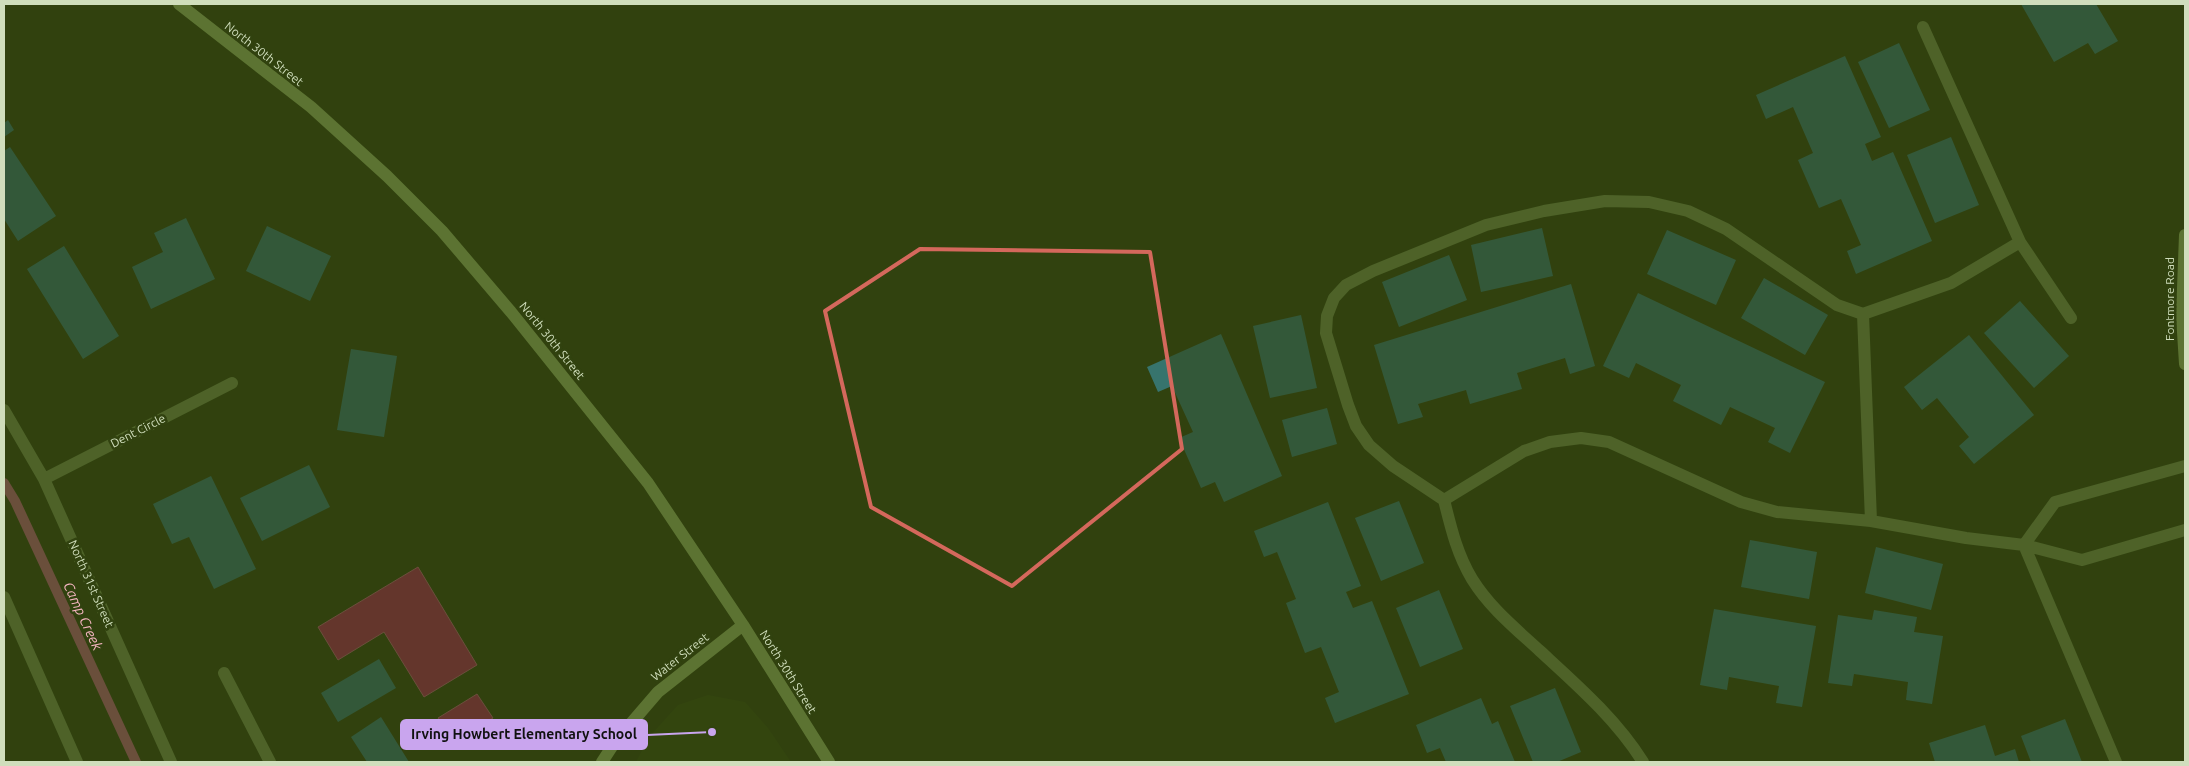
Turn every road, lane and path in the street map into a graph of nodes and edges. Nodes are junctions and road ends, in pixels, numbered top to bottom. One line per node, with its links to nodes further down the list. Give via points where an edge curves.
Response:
1 (179, 4): 17 (main road, North 30th Street, via 311,107 442,231 648,483)
2 (1923, 27): 4 (street)
3 (2185, 235): 7 (main road, Fontmore Road, via 2182,316)
4 (2020, 242): 5 (street, via 1951,283); 6 (street)
5 (1863, 314): 12 (street, via 1837,305 1726,229 1688,211 1649,202 1605,201 1544,211 1486,226 1373,271 1346,285 1334,298 1327,316 1326,333 1348,405 1356,426 1369,445 1393,466); 13 (street)
6 (2071, 318)
7 (2185, 364)
8 (232, 383): 11 (street, Dent Circle)
9 (4, 410): 11 (street, North 31st Street)
10 (2185, 466): 15 (street, via 2055,502)
11 (44, 479): 20 (street, North 31st Street)
12 (1444, 500): 13 (street, via 1524,451 1550,442 1580,438 1609,442 1741,502 1776,512); 24 (street, via 1455,546 1494,609 1588,694)
13 (1871, 521): 15 (street)
14 (2185, 530): 15 (street, via 2082,560)
15 (2024, 545): 25 (street)
16 (4, 597): 19 (street)
17 (743, 625): 22 (main road, Water Street, via 658,692); 23 (main road, North 30th Street)
18 (224, 673): 21 (street)
19 (77, 762)
20 (171, 762)
21 (270, 762)
22 (602, 762)
23 (829, 762)
24 (1643, 762)
25 (2116, 762)

